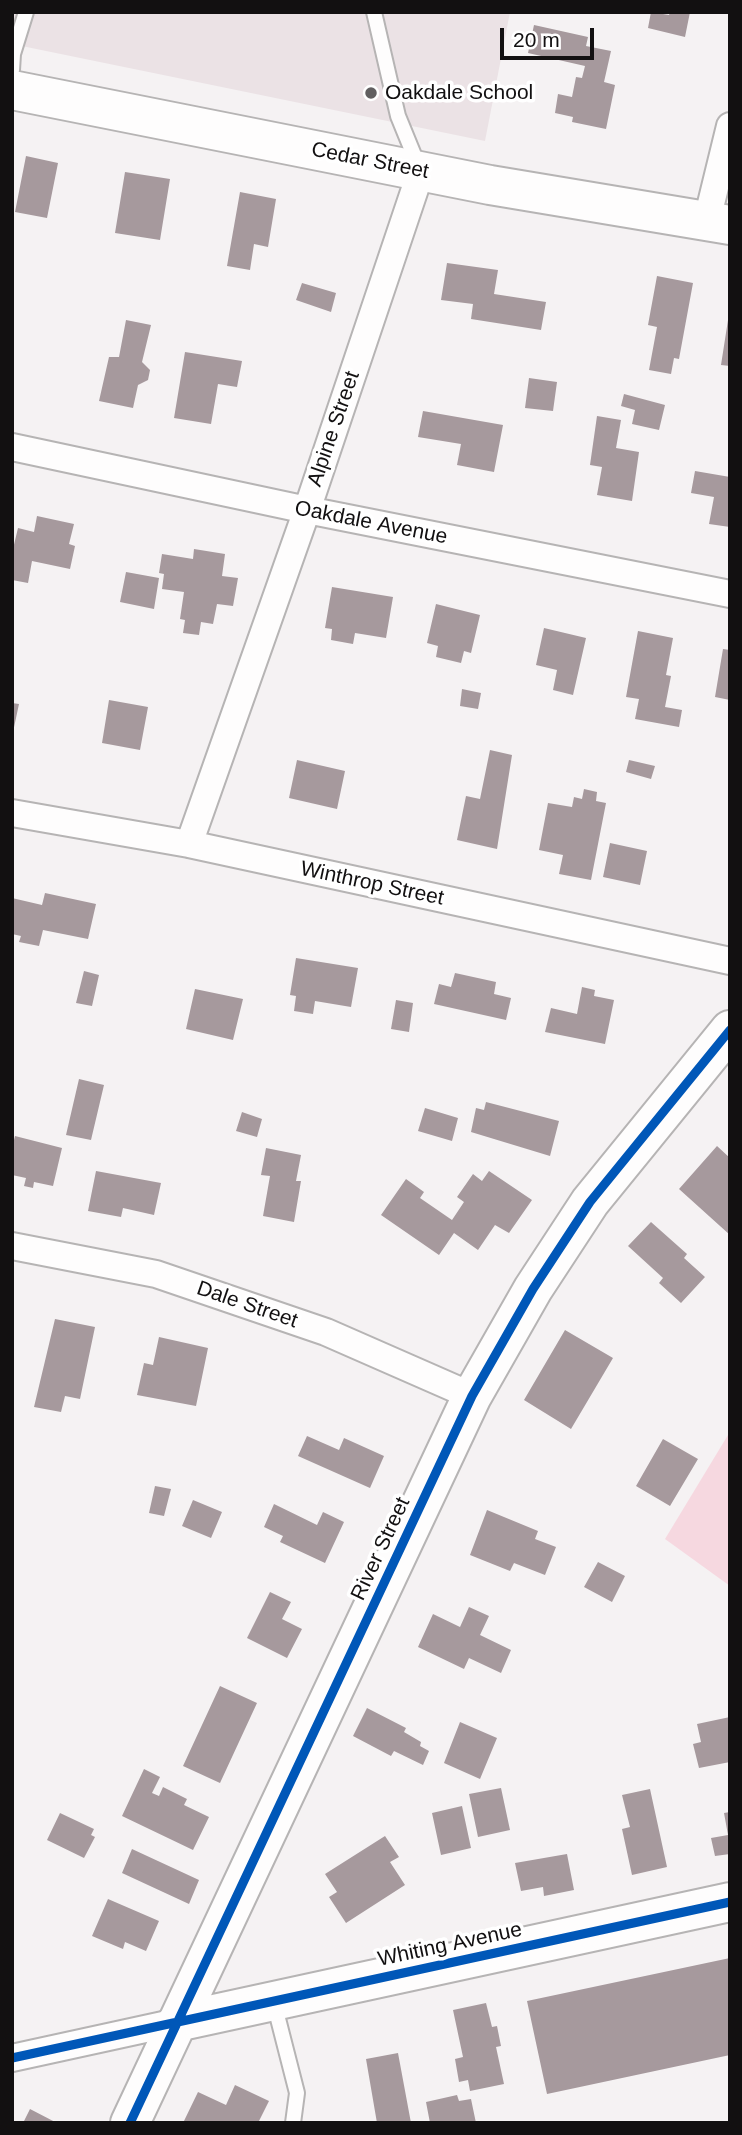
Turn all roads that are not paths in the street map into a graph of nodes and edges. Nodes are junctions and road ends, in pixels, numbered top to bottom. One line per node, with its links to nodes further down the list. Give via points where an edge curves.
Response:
1 (26, 12): 3 (lane)
2 (374, 12): 6 (lane, via 398,116)
3 (12, 69)
4 (12, 90): 6 (street, Cedar Street)
5 (730, 126): 7 (street)
6 (421, 171): 7 (street, Cedar Street); 9 (street, Alpine Street)
7 (718, 222)
8 (12, 447): 9 (street, Oakdale Avenue)
9 (307, 510): 10 (street, Oakdale Avenue); 12 (street, Alpine Street)
10 (730, 594)
11 (12, 813): 12 (street, Winthrop Street)
12 (189, 844): 13 (street, Winthrop Street)
13 (730, 961)
14 (727, 1042): 16 (street, River Street, via 590,1202)
15 (12, 1246): 16 (street, Dale Street, via 156,1274 326,1332)
16 (472, 1396): 19 (street, River Street)
17 (730, 1902): 18 (street, Whiting Avenue)
18 (274, 2001): 19 (street, Whiting Avenue); 22 (lane, via 297,2093)
19 (177, 2022): 20 (street); 21 (street, River Street)
20 (12, 2058)
21 (130, 2123)
22 (293, 2123)

